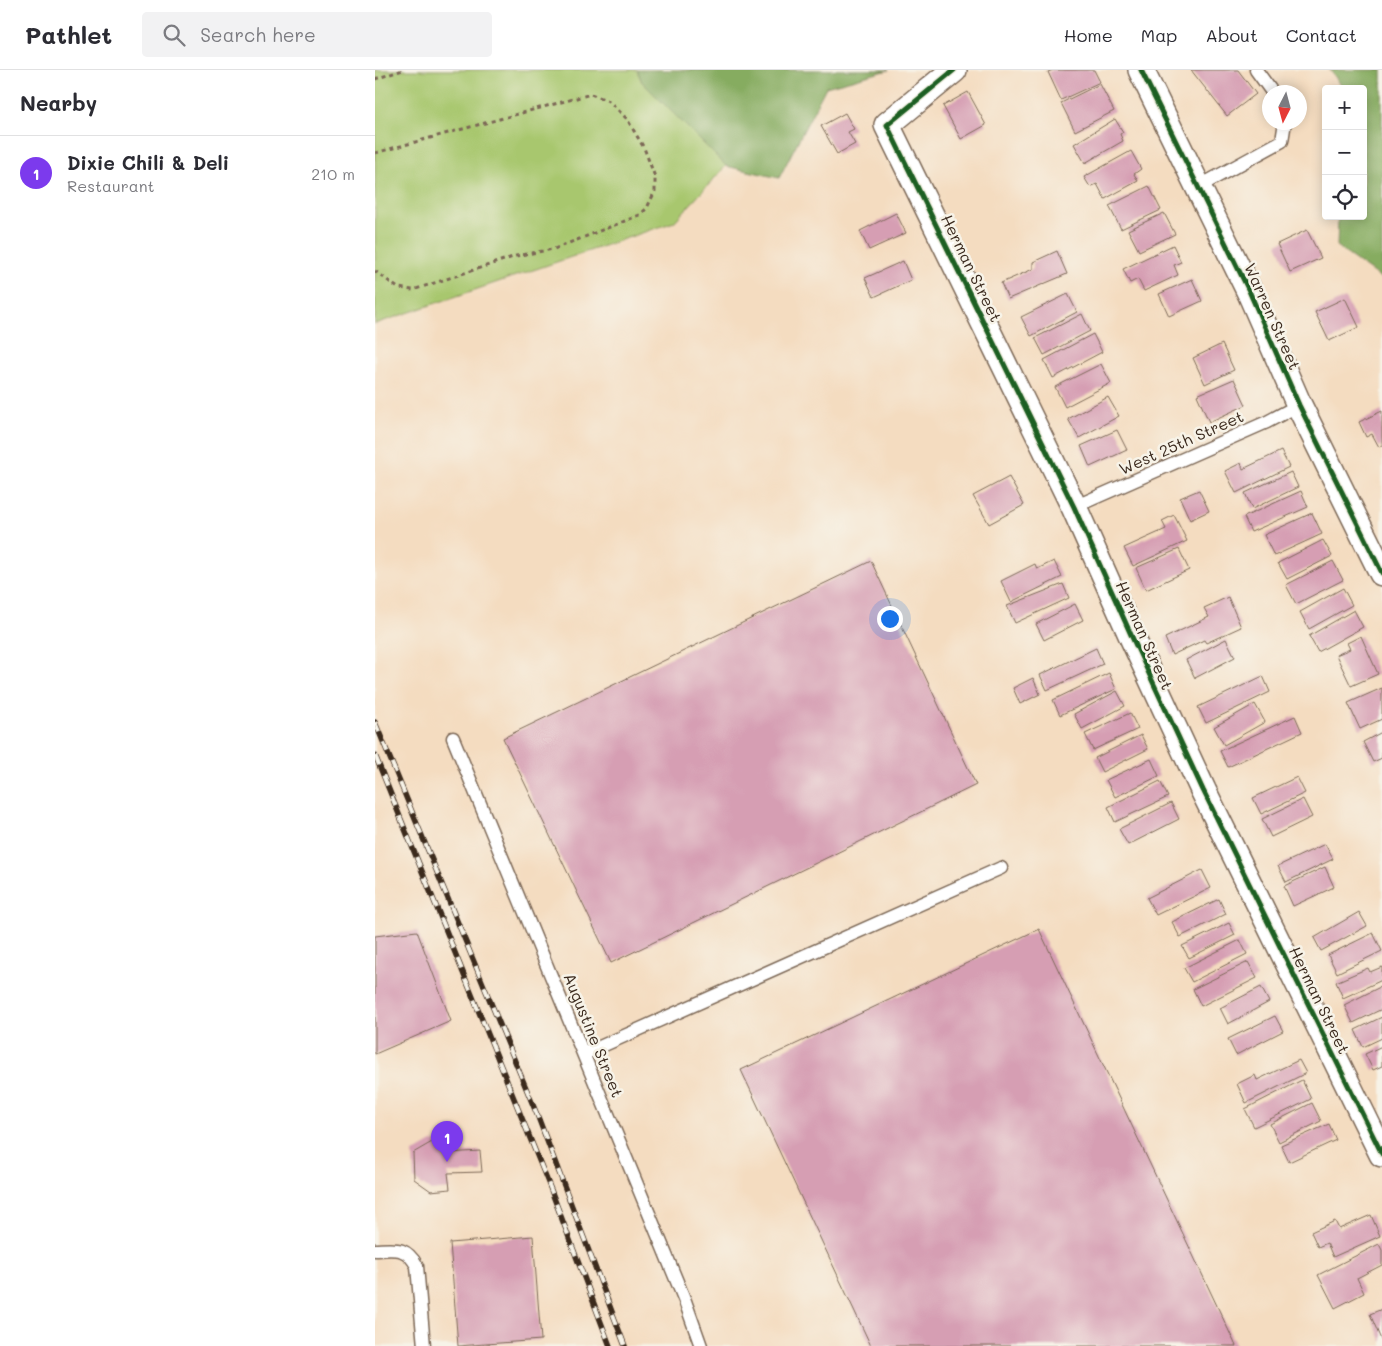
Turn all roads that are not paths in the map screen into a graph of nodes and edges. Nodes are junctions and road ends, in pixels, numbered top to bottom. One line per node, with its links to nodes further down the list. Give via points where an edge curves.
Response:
1 (953, 70): 8 (street, Herman Street, via 887,125)
2 (1141, 70): 6 (street, Warren Street)
3 (1256, 70): 4 (lane)
4 (1268, 85)
5 (1284, 130): 6 (lane, via 1282,141)
6 (1198, 187): 7 (street, Warren Street, via 1250,293)
7 (1299, 405): 8 (lane, West 25th Street); 9 (street, Warren Street)
8 (1074, 506): 13 (street, Herman Street, via 1203,790)
9 (1382, 573)
10 (453, 738): 12 (lane, Augustine Street)
11 (1001, 868): 12 (lane)
12 (584, 1054): 16 (lane, Augustine Street)
13 (1381, 1151)
14 (375, 1250): 15 (lane, via 406,1252 417,1266)
15 (424, 1346)
16 (701, 1346)

